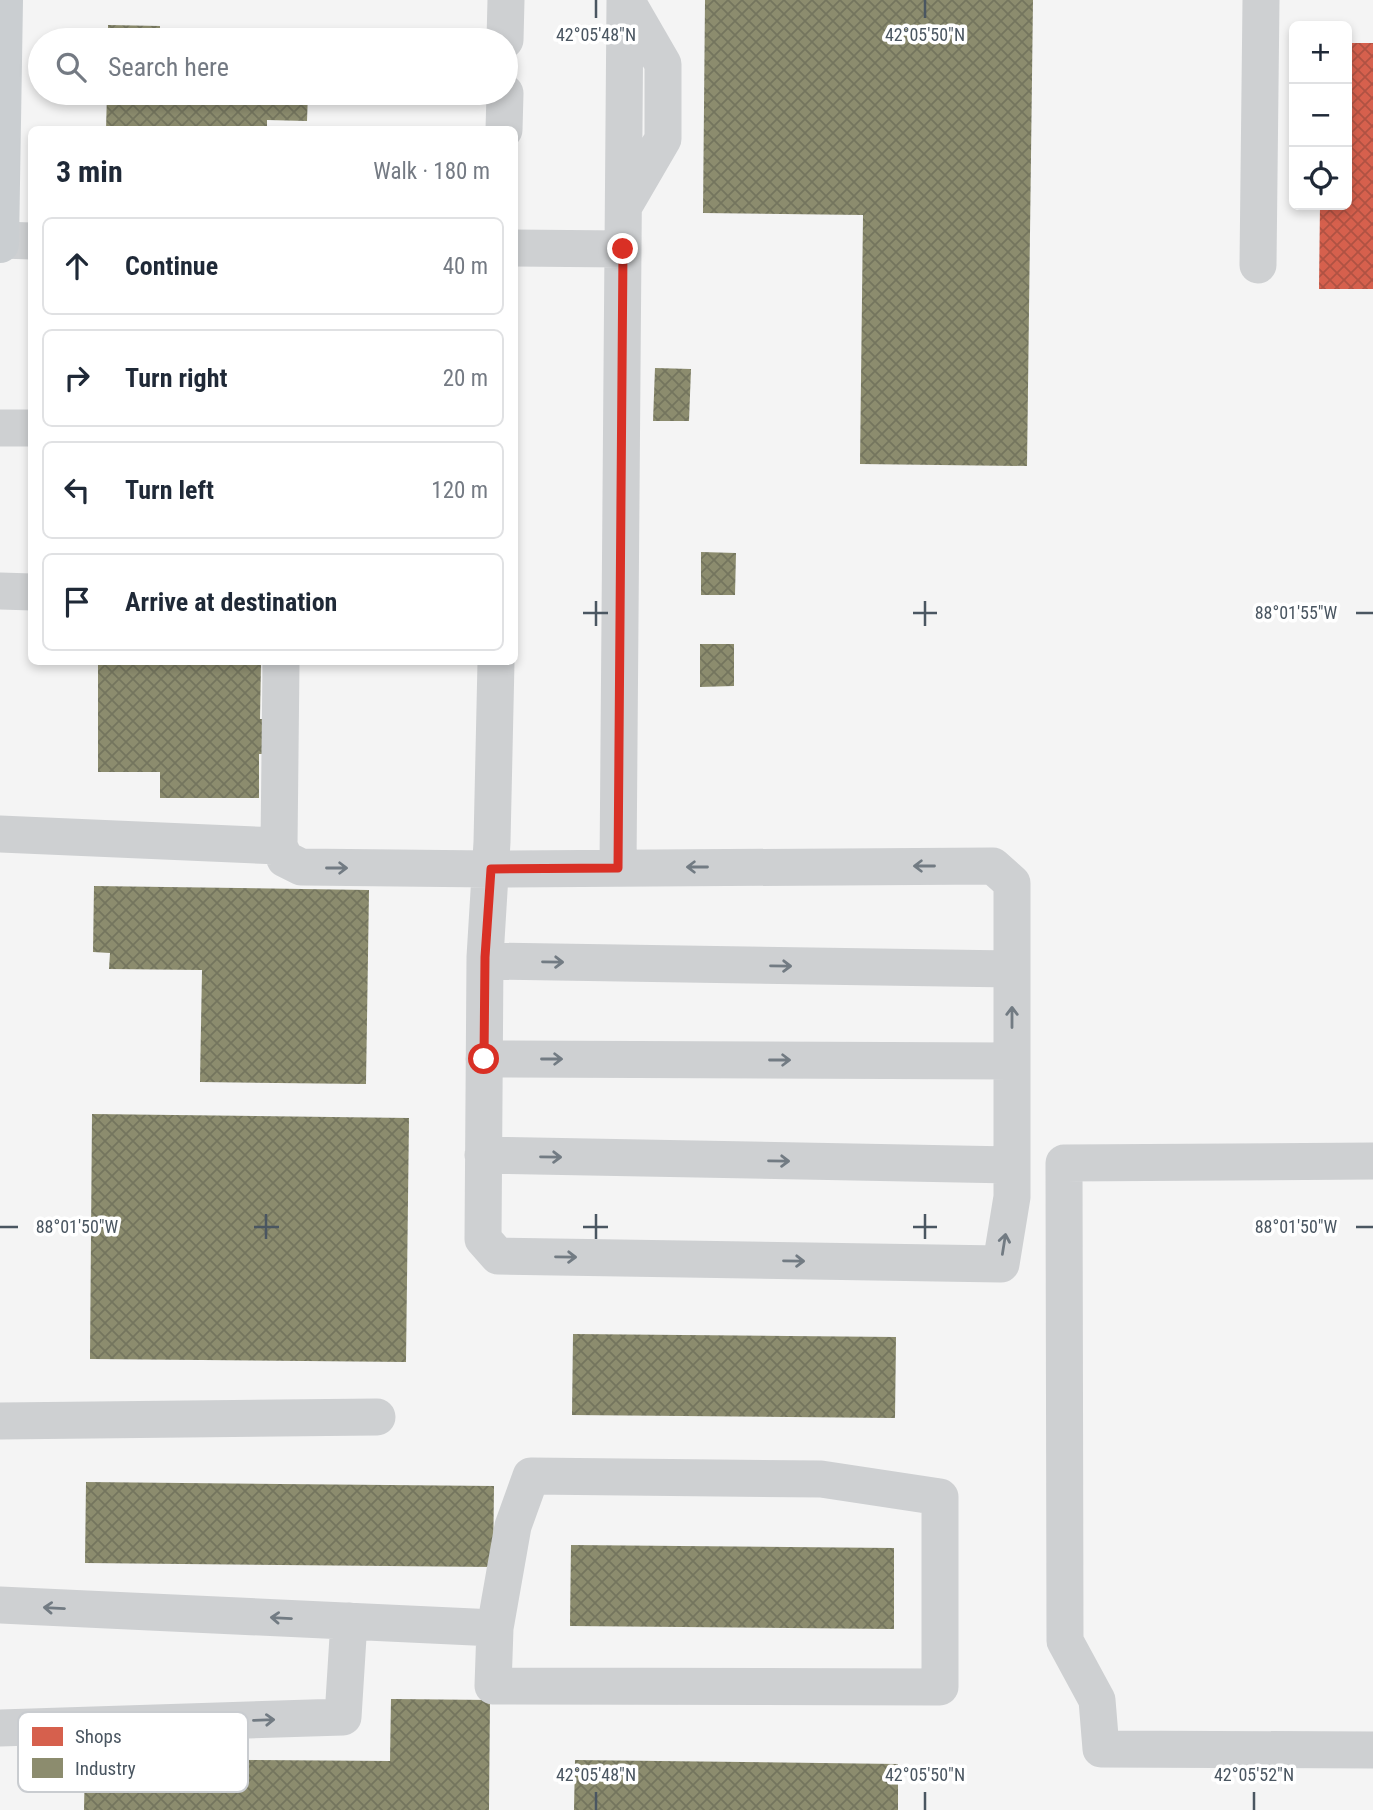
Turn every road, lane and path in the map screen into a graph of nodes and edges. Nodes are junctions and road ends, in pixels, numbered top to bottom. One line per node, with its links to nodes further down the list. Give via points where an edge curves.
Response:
1 (4, 0): 8 (main road)
2 (506, 0): 5 (lane)
3 (625, 0): 12 (lane)
4 (1261, 0): 13 (lane)
5 (506, 28)
6 (505, 105): 7 (lane)
7 (504, 126)
8 (1, 138): 10 (main road)
9 (28, 241): 10 (lane)
10 (0, 242)
11 (518, 248): 12 (lane)
12 (623, 249): 22 (lane)
13 (1258, 265)
14 (0, 428): 15 (lane)
15 (28, 428)
16 (0, 591): 17 (lane)
17 (28, 592)
18 (281, 665): 21 (lane)
19 (496, 665): 23 (lane)
20 (0, 834): 21 (lane)
21 (279, 846): 23 (lane, one-way to 23, via 285,859 301,867)
22 (618, 868): 23 (lane); 25 (lane, one-way to 22, via 1012,883 993,866)
23 (491, 869): 24 (lane)
24 (485, 961): 25 (lane, one-way to 25); 26 (lane)
25 (1012, 969): 27 (lane, one-way to 25)
26 (484, 1059): 27 (lane, one-way to 27); 28 (lane)
27 (1012, 1061): 30 (lane)
28 (483, 1155): 30 (lane, one-way to 30); 30 (lane, one-way to 30, via 483,1239 498,1256 1001,1264 1012,1197)
29 (1373, 1161): 39 (lane, via 1064,1163 1064,1176 1065,1641 1097,1700 1101,1749)
30 (1012, 1165)
31 (377, 1417): 32 (lane)
32 (0, 1421)
33 (0, 1605): 34 (lane, one-way to 33)
34 (349, 1621): 35 (lane); 36 (lane, one-way to 34, via 343,1717)
35 (495, 1628): 35 (lane, via 493,1686 940,1687 940,1497 821,1479 531,1476 513,1526)
36 (248, 1720)
37 (18, 1727): 38 (lane, one-way to 37)
38 (0, 1728)
39 (1373, 1750)

